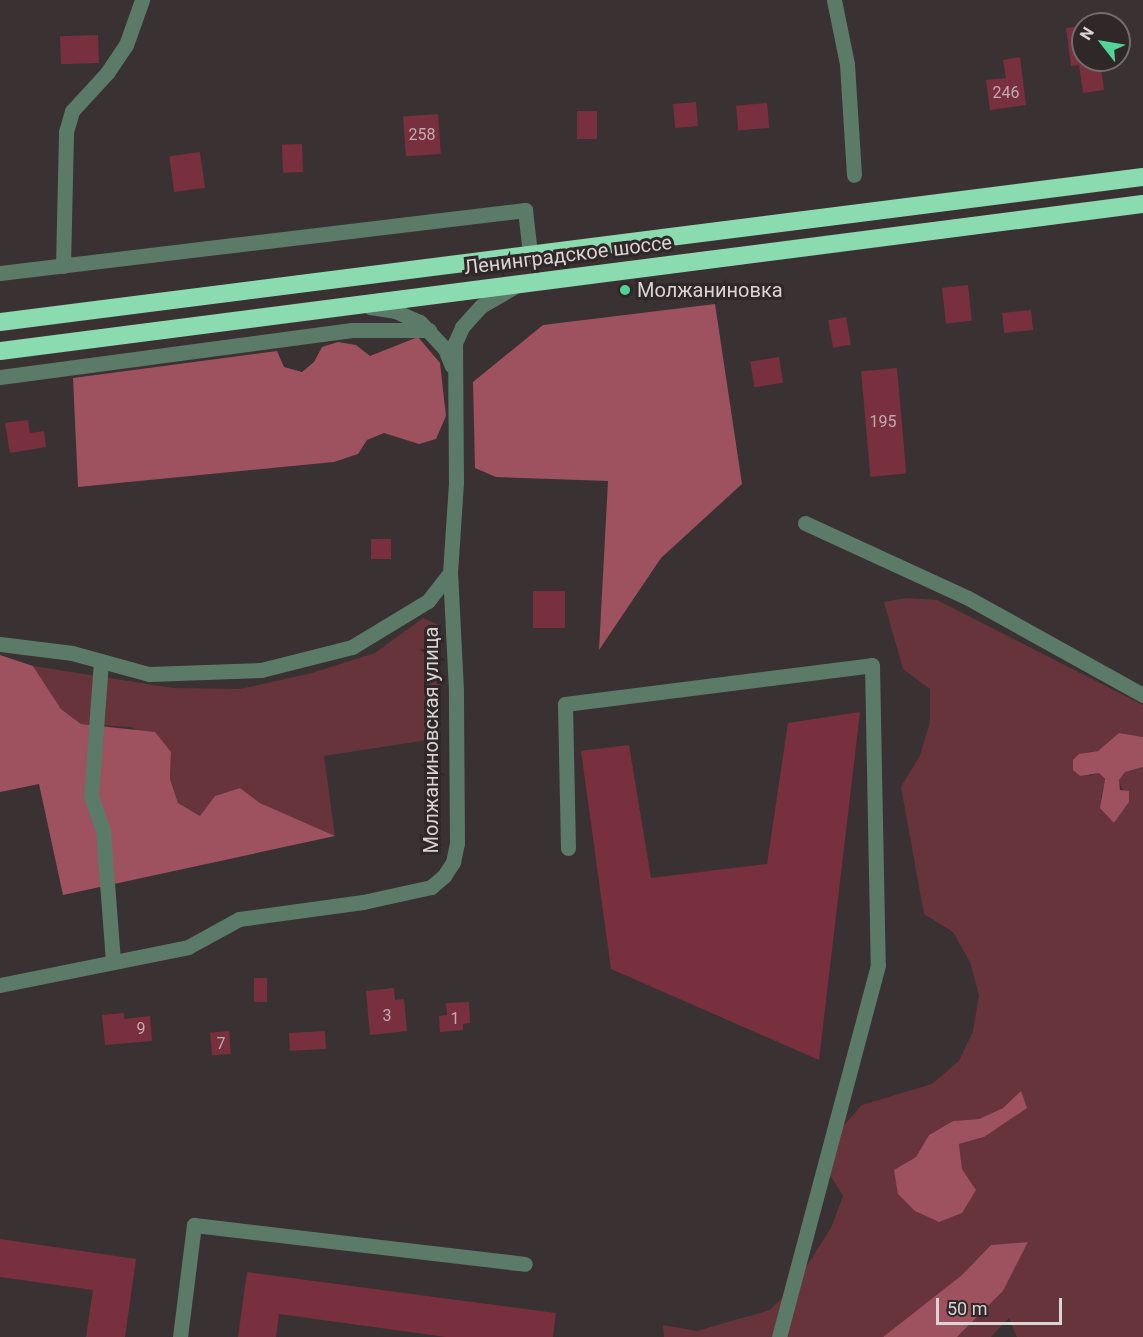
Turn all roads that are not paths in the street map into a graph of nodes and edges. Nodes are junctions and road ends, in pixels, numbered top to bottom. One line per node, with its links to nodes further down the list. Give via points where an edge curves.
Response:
1 (142, 0): 7 (street, via 126,45 107,74 72,111 66,132)
2 (834, 0): 3 (street, via 846,64)
3 (854, 175)
4 (1143, 177): 6 (highway, Ленинградское шоссе)
5 (1143, 204): 9 (highway, Ленинградское шоссе)
6 (530, 253): 7 (street, via 525,210); 11 (highway, Ленинградское шоссе)
7 (63, 266): 8 (street)
8 (0, 273)
9 (521, 284): 10 (highway, Ленинградское шоссе); 14 (street, Молжаниновская улица, via 473,314 455,343)
10 (351, 306): 12 (street, Молжаниновская улица, via 396,311); 13 (highway, Ленинградское шоссе)
11 (0, 322)
12 (429, 330): 14 (street, Молжаниновская улица, via 445,349); 15 (street, via 352,330)
13 (0, 351)
14 (453, 368): 17 (street, Молжаниновская улица, via 456,483)
15 (0, 376)
16 (805, 523): 20 (street, via 968,598)
17 (450, 573): 19 (street, Молжаниновская улица, via 428,601 352,647 261,670 149,674); 22 (street, Молжаниновская улица, via 457,843 453,862 444,876 431,887 363,902 239,919 188,947)
18 (0, 644): 19 (street, Молжаниновская улица, via 72,653)
19 (101, 661): 22 (street, via 91,796 103,831)
20 (1143, 696)
21 (568, 848): 26 (street, via 565,704 872,665 878,964)
22 (113, 962): 23 (street, Молжаниновская улица)
23 (0, 985)
24 (525, 1264): 25 (street, via 194,1225)
25 (180, 1337)
26 (779, 1337)

